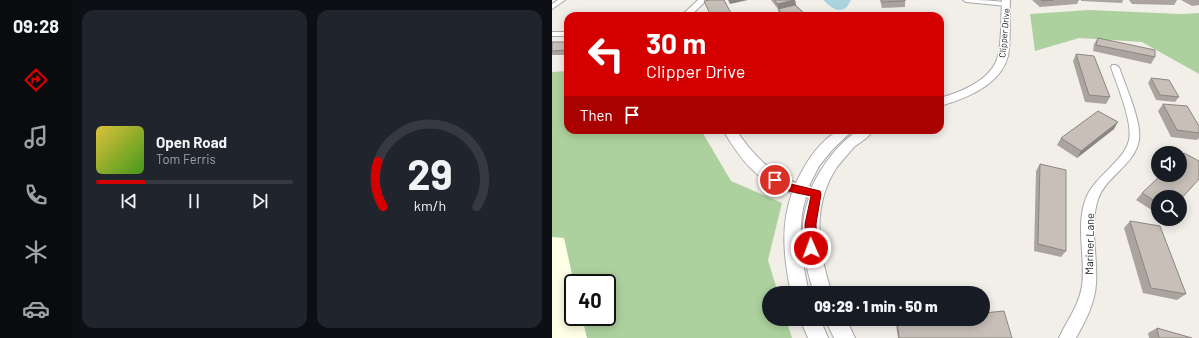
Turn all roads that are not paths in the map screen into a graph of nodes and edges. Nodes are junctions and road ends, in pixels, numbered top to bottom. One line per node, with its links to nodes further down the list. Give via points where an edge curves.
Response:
1 (562, 0): 5 (street)
2 (703, 0): 6 (street)
3 (966, 0): 4 (street)
4 (1007, 2): 10 (street, Clipper Drive, via 1001,64 977,87)
5 (552, 7)
6 (690, 12)
7 (552, 34): 8 (street)
8 (564, 34)
9 (1115, 67): 21 (street, Mariner Lane, via 1131,119 1134,140 1120,163 1096,188 1091,200 1088,213 1089,286 1076,323)
10 (944, 101)
11 (732, 134): 14 (street, via 749,160 760,170 775,180)
12 (842, 134): 14 (street, via 817,159 806,176)
13 (862, 134): 14 (street, via 837,156)
14 (808, 192): 15 (street, via 794,211 791,232); 16 (street, via 812,211 810,234 813,264)
15 (798, 286)
16 (821, 286)
17 (813, 326): 19 (street)
18 (839, 326): 20 (street)
19 (818, 338)
20 (845, 338)
21 (1067, 338)

